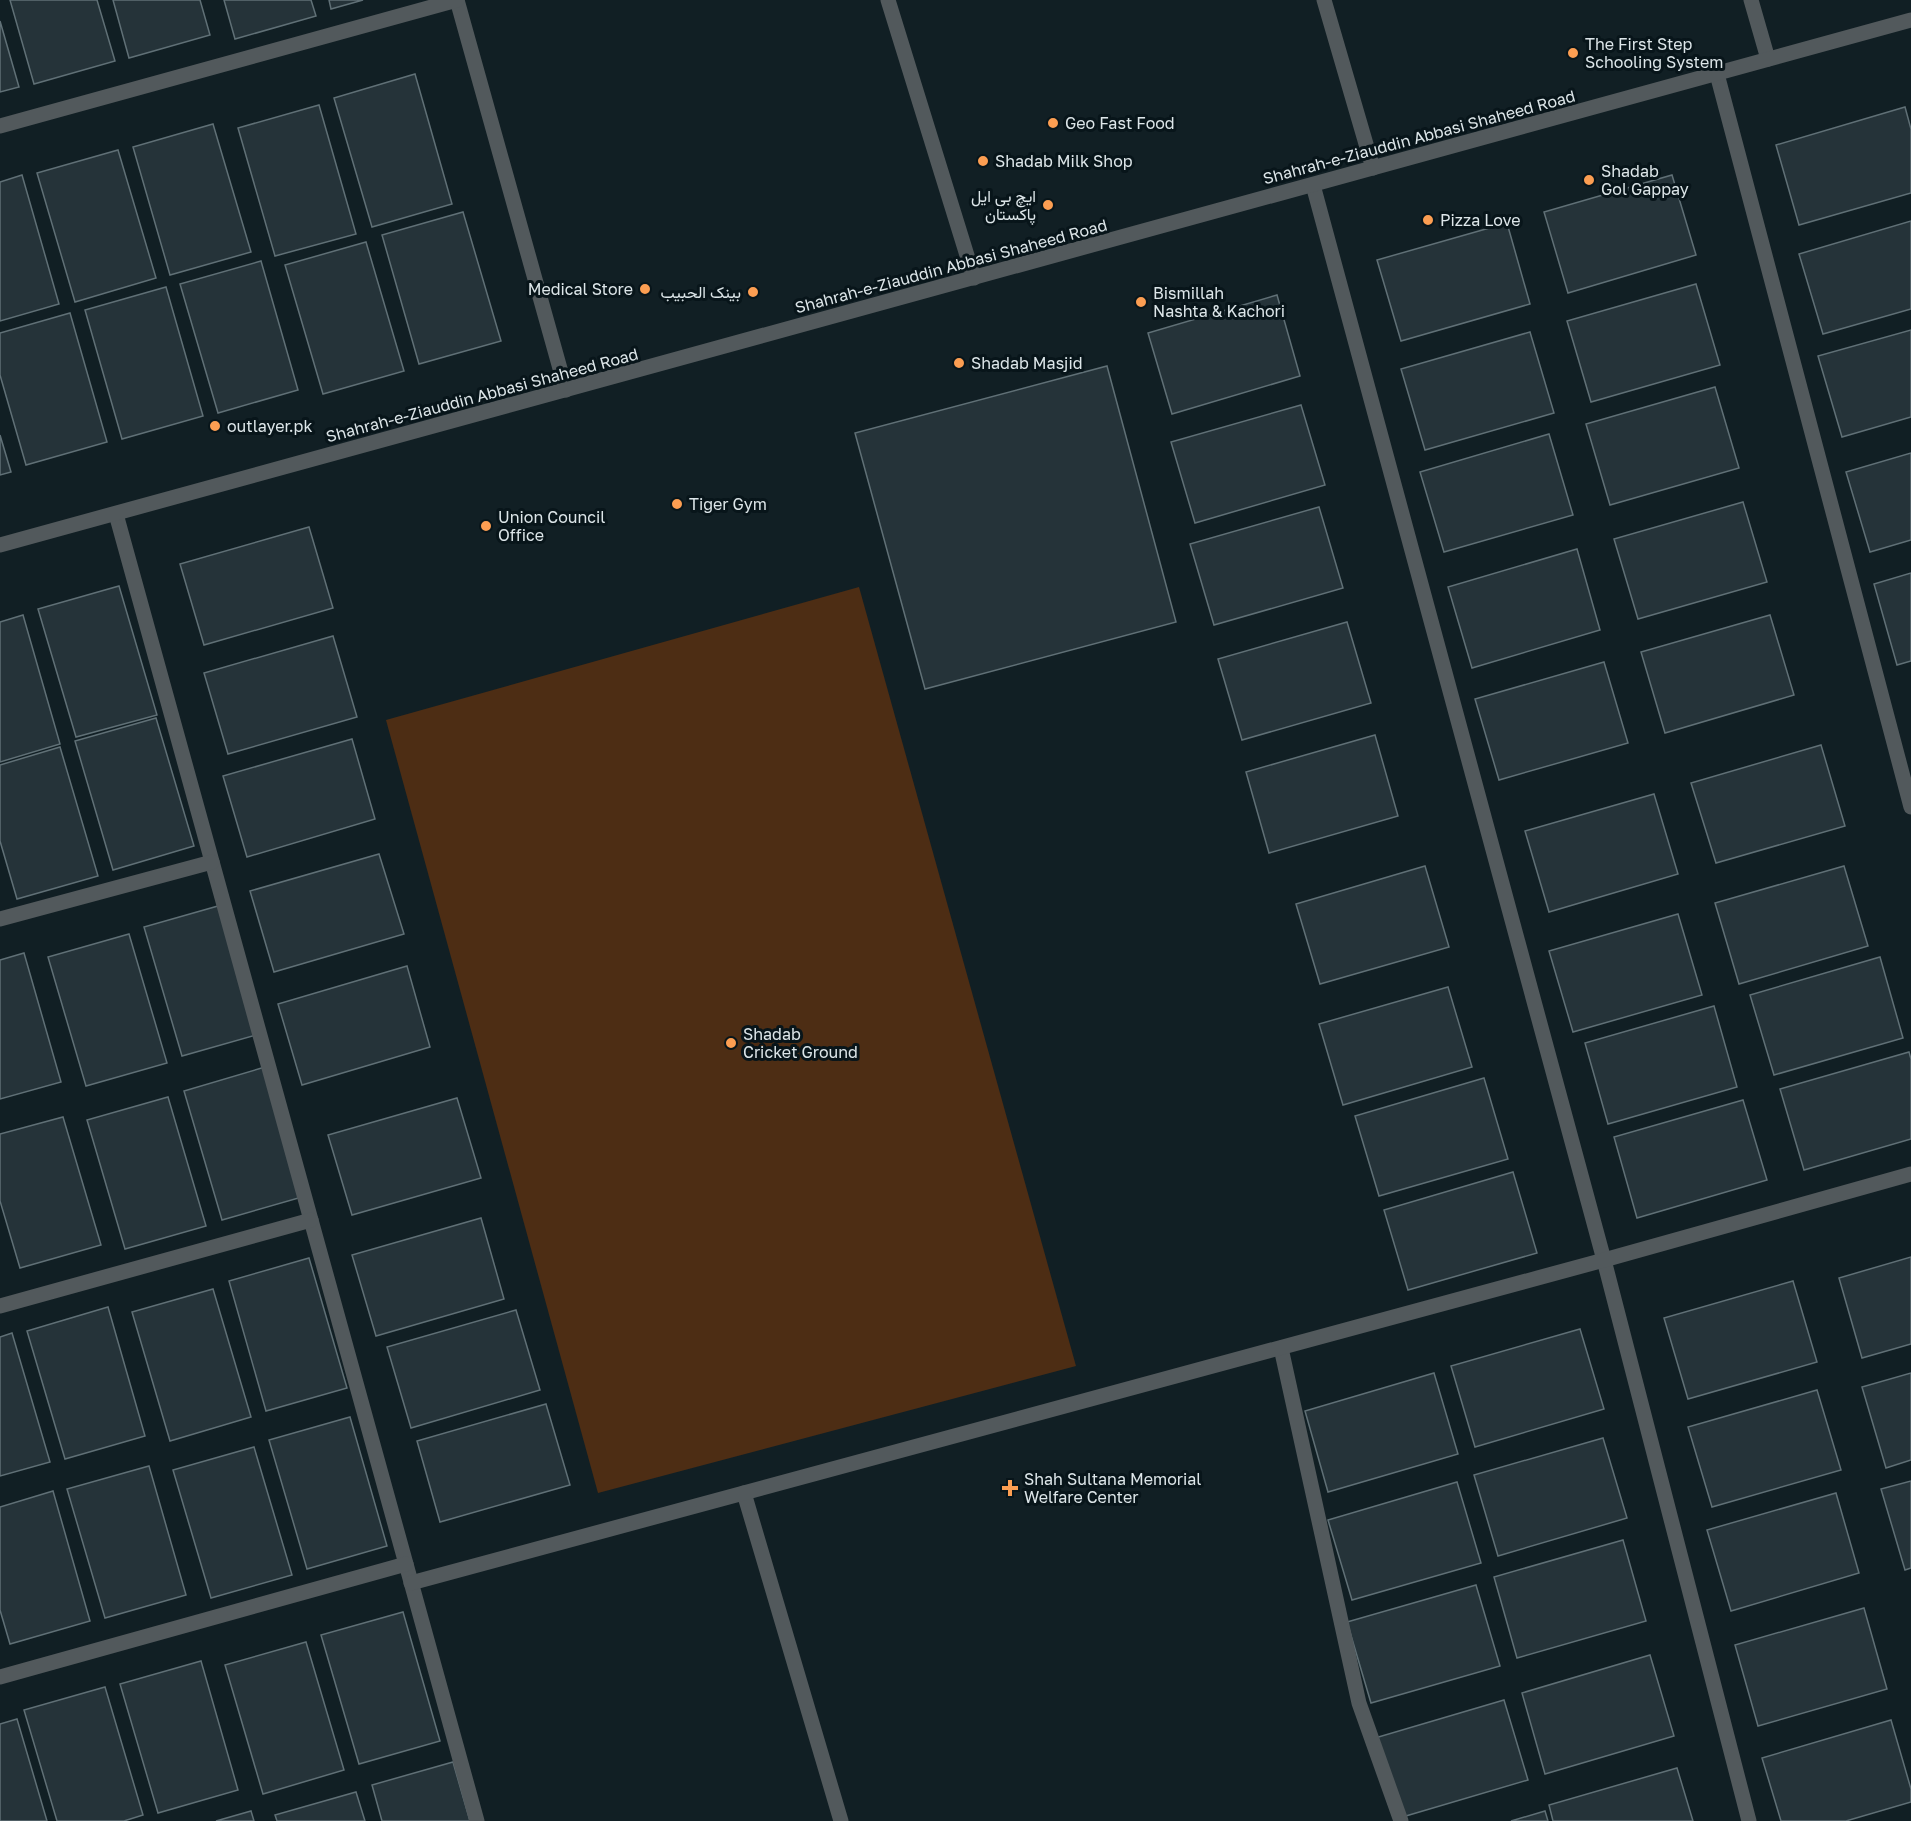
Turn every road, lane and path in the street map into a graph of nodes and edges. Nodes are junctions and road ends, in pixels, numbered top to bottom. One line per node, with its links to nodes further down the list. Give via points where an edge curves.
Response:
1 (457, 0): 8 (street); 12 (street)
2 (888, 0): 11 (street)
3 (1324, 0): 9 (street)
4 (1752, 0): 6 (street)
5 (1911, 20): 6 (street, Shahrah-e-Ziauddin Abbasi Shaheed Road)
6 (1768, 59): 7 (street, Shahrah-e-Ziauddin Abbasi Shaheed Road)
7 (1717, 74): 9 (street, Shahrah-e-Ziauddin Abbasi Shaheed Road); 15 (street)
8 (0, 126)
9 (1373, 168): 10 (street, Shahrah-e-Ziauddin Abbasi Shaheed Road)
10 (1313, 184): 11 (street, Shahrah-e-Ziauddin Abbasi Shaheed Road); 20 (street)
11 (974, 278): 12 (street, Shahrah-e-Ziauddin Abbasi Shaheed Road)
12 (566, 390): 13 (street, Shahrah-e-Ziauddin Abbasi Shaheed Road)
13 (116, 514): 14 (street, Shahrah-e-Ziauddin Abbasi Shaheed Road); 16 (street)
14 (0, 545)
15 (1911, 807)
16 (212, 862): 17 (street); 19 (street)
17 (0, 920)
18 (1911, 1174): 20 (street)
19 (311, 1220): 21 (street); 24 (street)
20 (1604, 1260): 22 (street); 30 (street)
21 (0, 1306)
22 (1281, 1348): 23 (street); 29 (street, via 1359,1703)
23 (744, 1493): 25 (street); 28 (street)
24 (406, 1564): 25 (street); 26 (street)
25 (411, 1583): 27 (street)
26 (0, 1677)
27 (477, 1821)
28 (842, 1821)
29 (1401, 1821)
30 (1749, 1821)

